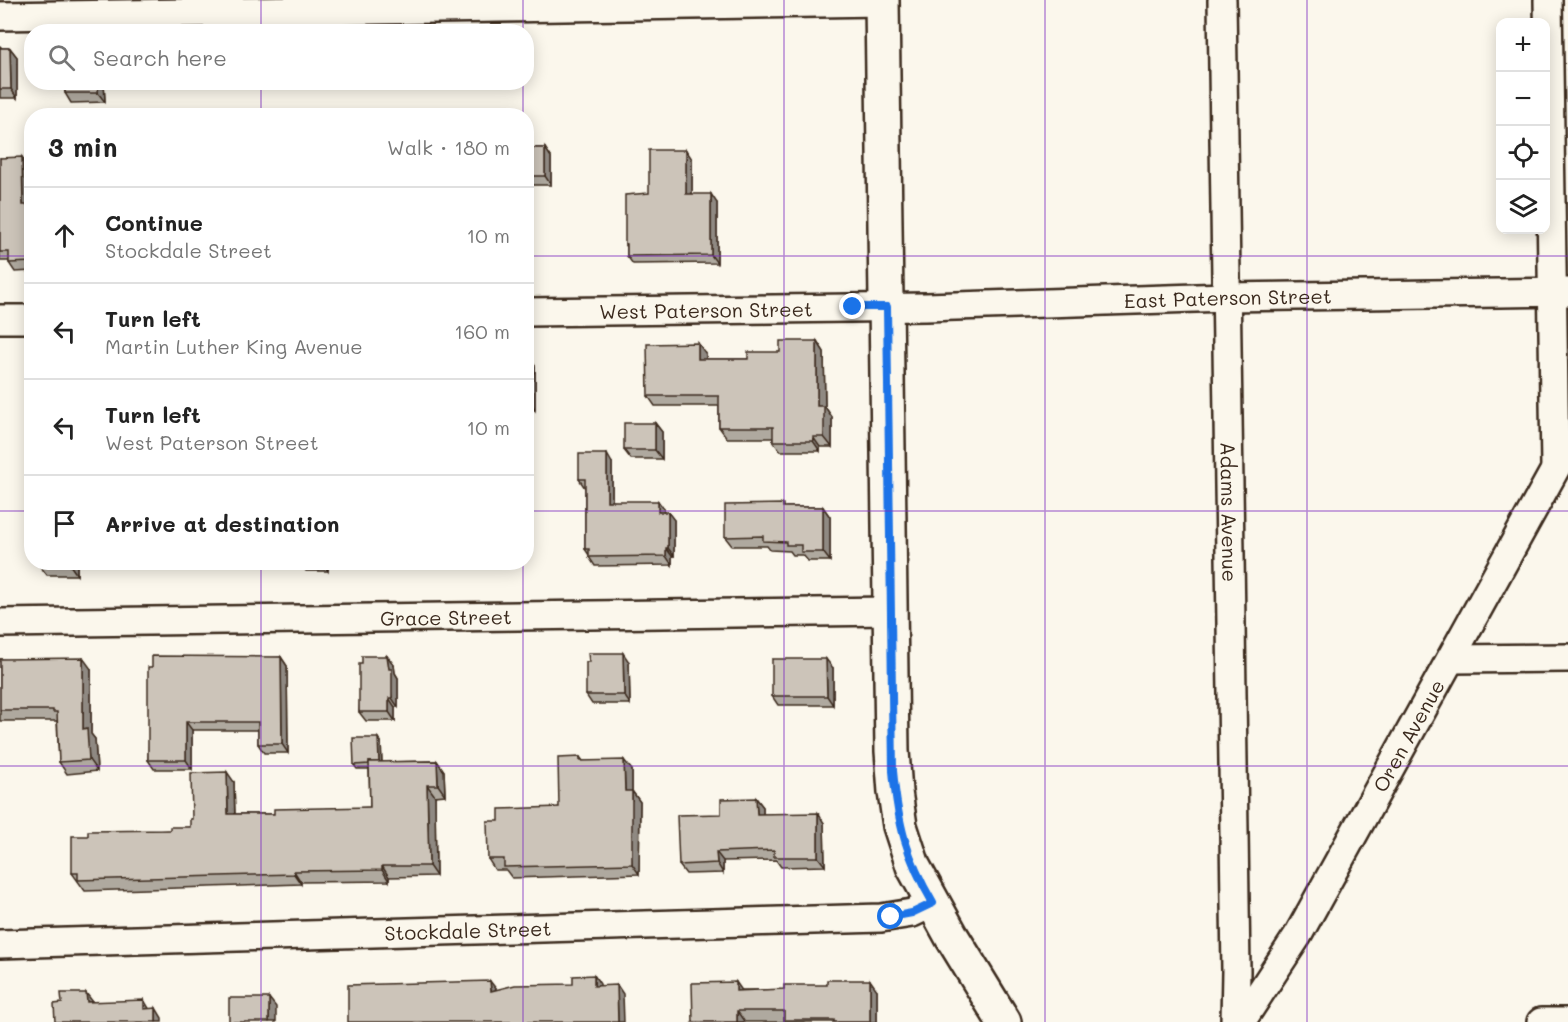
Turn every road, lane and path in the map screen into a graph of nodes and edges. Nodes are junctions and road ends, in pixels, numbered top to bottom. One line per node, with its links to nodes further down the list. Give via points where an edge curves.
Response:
1 (1222, 0): 6 (street, Adams Avenue)
2 (1548, 0): 5 (street)
3 (882, 1): 4 (street); 7 (street)
4 (0, 16)
5 (1560, 292): 6 (street, East Paterson Street); 11 (street)
6 (1226, 297): 7 (street, East Paterson Street); 19 (street, Adams Avenue)
7 (887, 307): 8 (street, West Paterson Street); 12 (street)
8 (534, 312)
9 (0, 319): 10 (street)
10 (24, 319)
11 (1562, 456): 15 (street, Oren Avenue)
12 (891, 611): 13 (street, Grace Street); 16 (street, via 892,750 897,810 908,852)
13 (0, 623)
14 (1568, 658): 15 (street)
15 (1451, 659): 20 (street, Oren Avenue, via 1298,935)
16 (933, 903): 17 (street, Stockdale Street, via 912,913 881,918); 18 (street)
17 (0, 944)
18 (1004, 1022)
19 (1235, 1022)
20 (1241, 1022)
21 (1541, 1022): 22 (street)
22 (1568, 1022)

